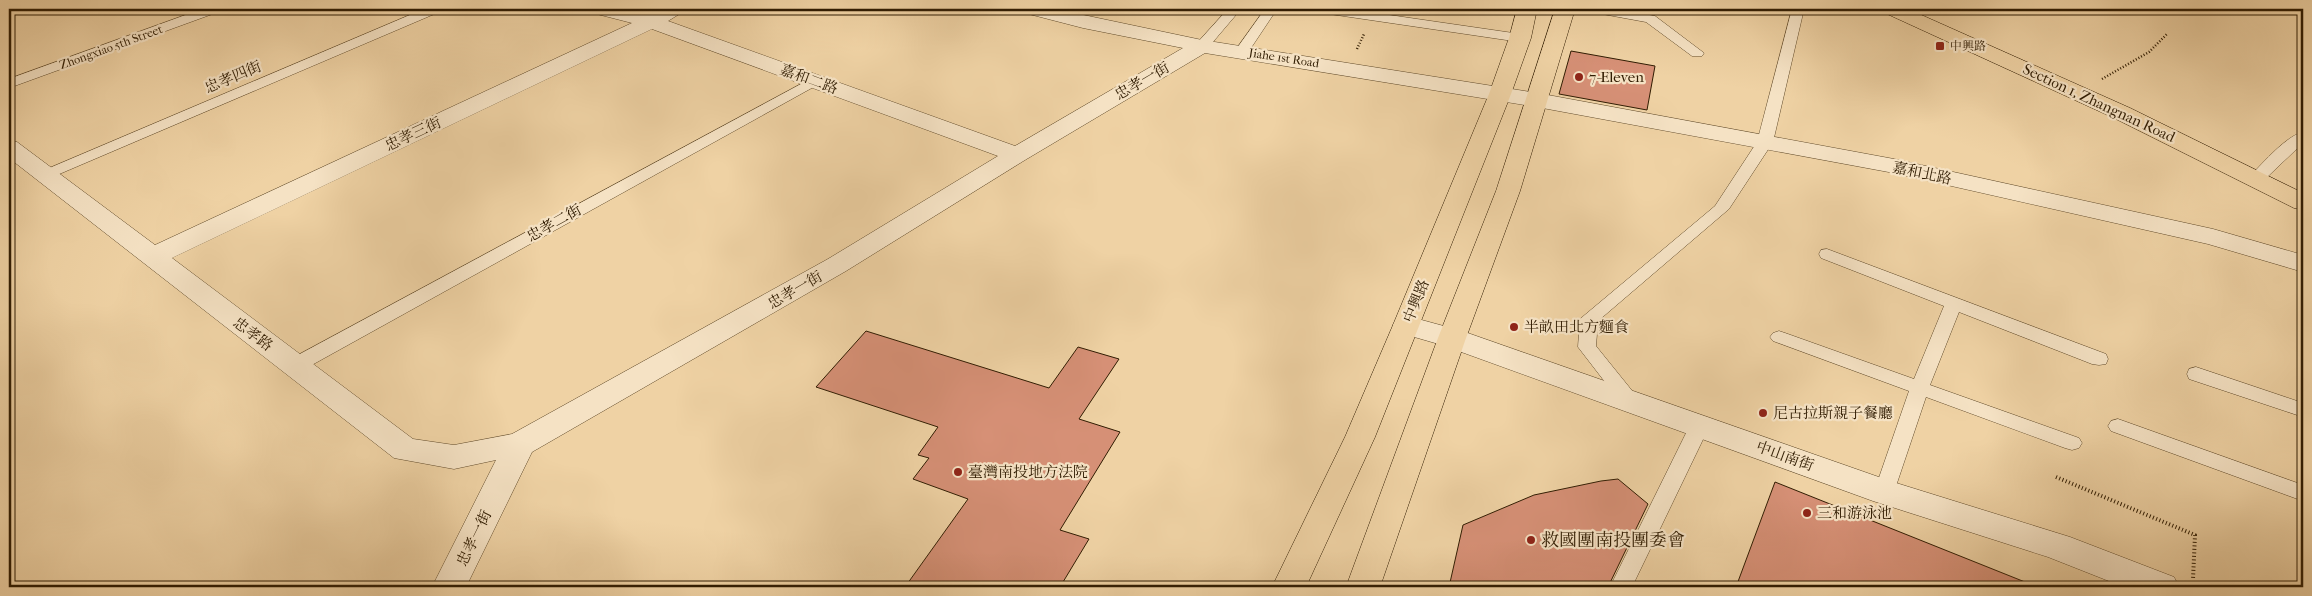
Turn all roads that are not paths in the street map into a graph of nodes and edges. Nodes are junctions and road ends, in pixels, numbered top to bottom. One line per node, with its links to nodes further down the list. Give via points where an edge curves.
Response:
1 (16, 9): 15 (lane)
2 (213, 9): 23 (lane, Zhongxiao 5th Street)
3 (434, 9): 30 (lane, 忠孝四街)
4 (600, 9): 17 (street, 嘉和二路)
5 (674, 9): 17 (street, 忠孝三街)
6 (1032, 9): 19 (street, Jiahe 1st Road)
7 (1235, 9): 19 (lane)
8 (1271, 9): 20 (lane)
9 (1323, 9): 16 (lane, via 1374,16)
10 (1527, 9): 18 (main road, 中興路)
11 (1565, 9): 25 (main road)
12 (1597, 9): 21 (lane, via 1650,20)
13 (1798, 9): 27 (lane)
14 (1892, 9): 31 (main road, Section 1, Zhangnan Road)
15 (9, 11)
16 (1390, 13): 18 (lane)
17 (651, 22): 22 (street, 嘉和二路); 34 (street, 忠孝三街)
18 (1520, 38): 24 (main road, 中興路)
19 (1202, 46): 20 (street, Jiahe 1st Road); 29 (street, 忠孝一街)
20 (1242, 52): 24 (street, Jiahe 1st Road)
21 (1697, 53)
22 (814, 81): 29 (street, 嘉和二路); 41 (lane, 忠孝二街)
23 (9, 84)
24 (1500, 94): 25 (street, Jiahe 1st Road); 37 (main road, 中興路)
25 (1538, 100): 27 (street, 嘉和北路); 39 (main road, via 1508,192)
26 (2303, 136): 31 (lane)
27 (1766, 142): 35 (street, 嘉和北路, via 1894,166 2203,235); 44 (lane, via 1720,209 1589,319 1587,347)
28 (9, 147): 30 (street, 忠孝路)
29 (1017, 155): 49 (street, 忠孝一街, via 837,265)
30 (45, 174): 34 (street, 忠孝路)
31 (2257, 178): 32 (main road, Section 1, Zhangnan Road)
32 (2303, 203)
33 (1827, 254): 36 (lane)
34 (152, 257): 41 (street, 忠孝路)
35 (2303, 264)
36 (1954, 303): 40 (lane); 43 (lane)
37 (1407, 325): 39 (street, 中山南街); 53 (main road, 中興路, via 1360,437)
38 (1779, 337): 43 (lane)
39 (1452, 338): 44 (street, 中山南街); 54 (main road)
40 (2099, 359)
41 (294, 366): 49 (street, 忠孝路, via 405,450 454,457)
42 (2196, 374): 45 (lane)
43 (1920, 389): 48 (lane); 50 (lane)
44 (1632, 403): 46 (street, 中山南街)
45 (2303, 410)
46 (1700, 425): 50 (street, 中山南街); 55 (lane)
47 (2118, 426): 51 (lane)
48 (2072, 443)
49 (520, 444): 52 (street, 忠孝一街)
50 (1884, 492): 56 (street, 中山南街, via 2058,547)
51 (2303, 493)
52 (449, 587)
53 (1289, 587)
54 (1363, 587)
55 (1621, 587)
56 (2162, 587)

